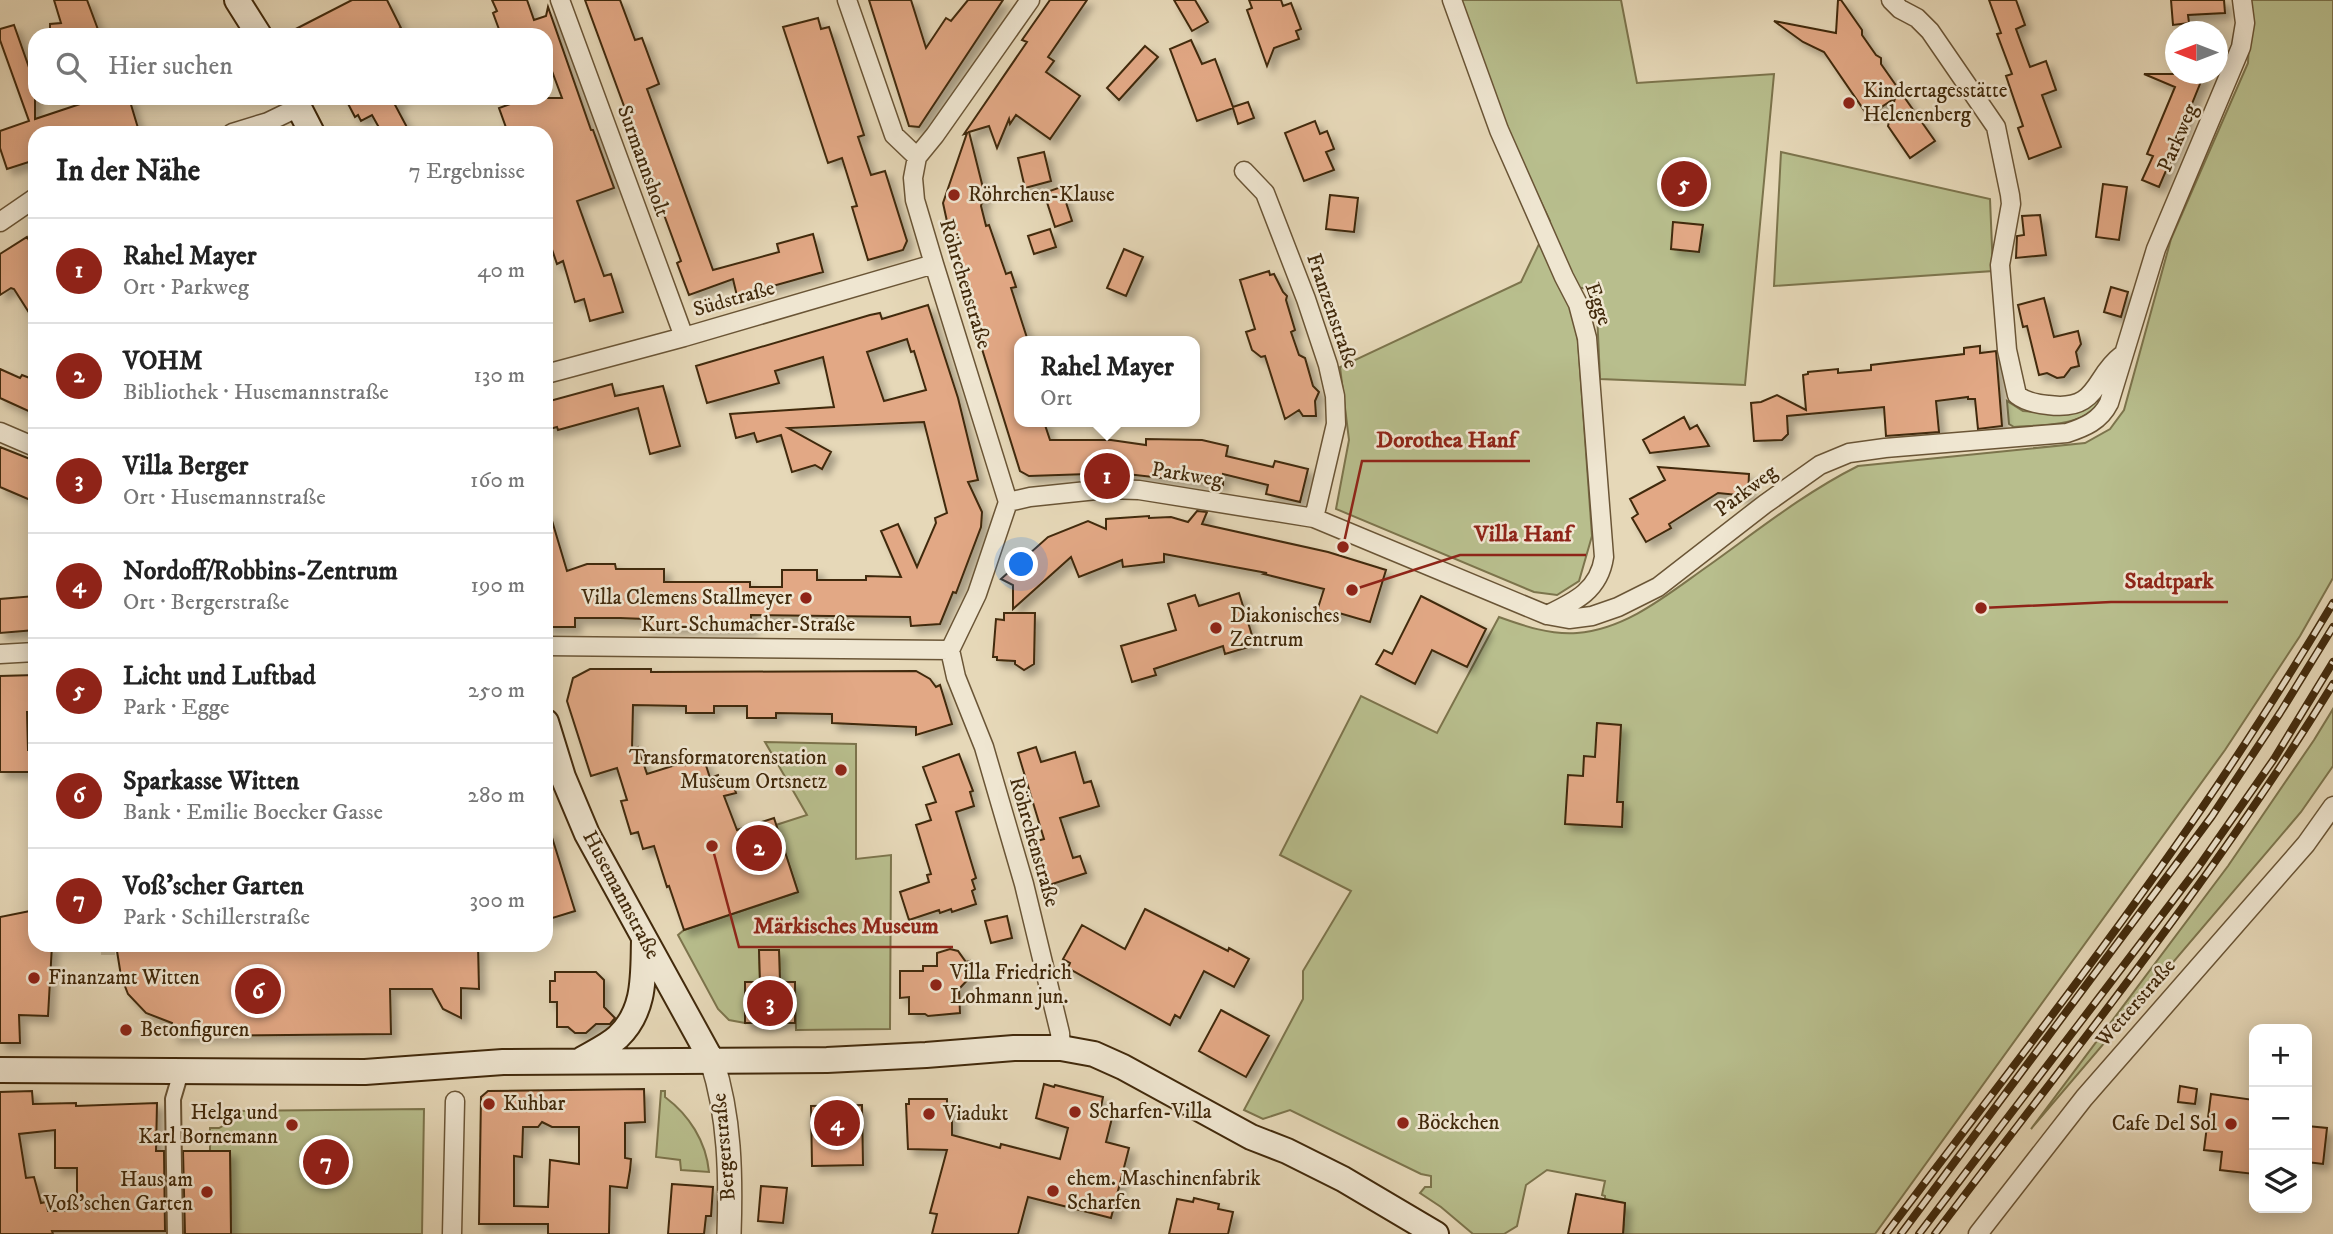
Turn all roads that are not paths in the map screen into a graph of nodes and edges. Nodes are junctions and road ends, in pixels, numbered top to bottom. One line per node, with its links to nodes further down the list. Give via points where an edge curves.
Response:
1 (237, 0): 10 (main road)
2 (561, 0): 20 (street, Surmannsholt)
3 (847, 0): 15 (street, via 894,135)
4 (1030, 0): 15 (street)
5 (1452, 0): 27 (street, Egge, via 1499,130 1578,304 1587,338 1604,557 1597,580 1586,594)
6 (1891, 0): 9 (street)
7 (1910, 0): 9 (street)
8 (2242, 0): 21 (street, Parkweg, via 2241,47 2156,249)
9 (1917, 18): 21 (street, via 1996,127 2011,204 2000,265 2007,350 2017,395 2052,406 2074,404 2097,388)
10 (255, 28)
11 (293, 105): 13 (street)
12 (297, 105): 14 (main road)
13 (255, 126)
14 (308, 126)
15 (917, 157): 19 (street, Röhrchenstraße, via 915,200)
16 (1244, 170): 26 (street, Franzenstraße, via 1265,193 1306,299 1335,396 1336,424)
17 (28, 203): 18 (street)
18 (0, 222)
19 (934, 264): 20 (street, Südstraße); 25 (street, Röhrchenstraße)
20 (684, 337): 22 (street, Südstraße)
21 (2124, 354): 27 (street, Parkweg, via 2109,403 2086,427 2067,433 1849,453 1820,465 1658,587 1592,616)
22 (553, 372)
23 (0, 432): 24 (street)
24 (28, 444)
25 (1008, 502): 26 (street, Parkweg, via 1106,489 1139,490); 29 (street, via 978,594)
26 (1314, 519): 27 (street, Parkweg)
27 (1546, 615)
28 (553, 646): 29 (street, Kurt-Schumacher-Straße)
29 (950, 650): 35 (street, Röhrchenstraße, via 1024,884)
30 (28, 652): 31 (street)
31 (0, 654)
32 (553, 745): 34 (main road, Husemannstraße, via 583,827)
33 (2333, 806): 45 (street, Wetterstraße, via 2306,844 2084,1098)
34 (644, 940): 36 (main road, via 642,992 636,1014 617,1037); 37 (main road, Husemannstraße)
35 (1061, 1048): 37 (main road); 44 (main road, via 1123,1067 1251,1138 1287,1150)
36 (581, 1061): 37 (main road); 39 (main road, via 365,1072)
37 (712, 1061): 43 (street, Bergerstraße, via 726,1123)
38 (0, 1070): 39 (main road)
39 (181, 1072): 41 (street, via 173,1100)
40 (455, 1101): 42 (street)
41 (175, 1234)
42 (452, 1234)
43 (729, 1234)
44 (1436, 1234)
45 (1978, 1234)

